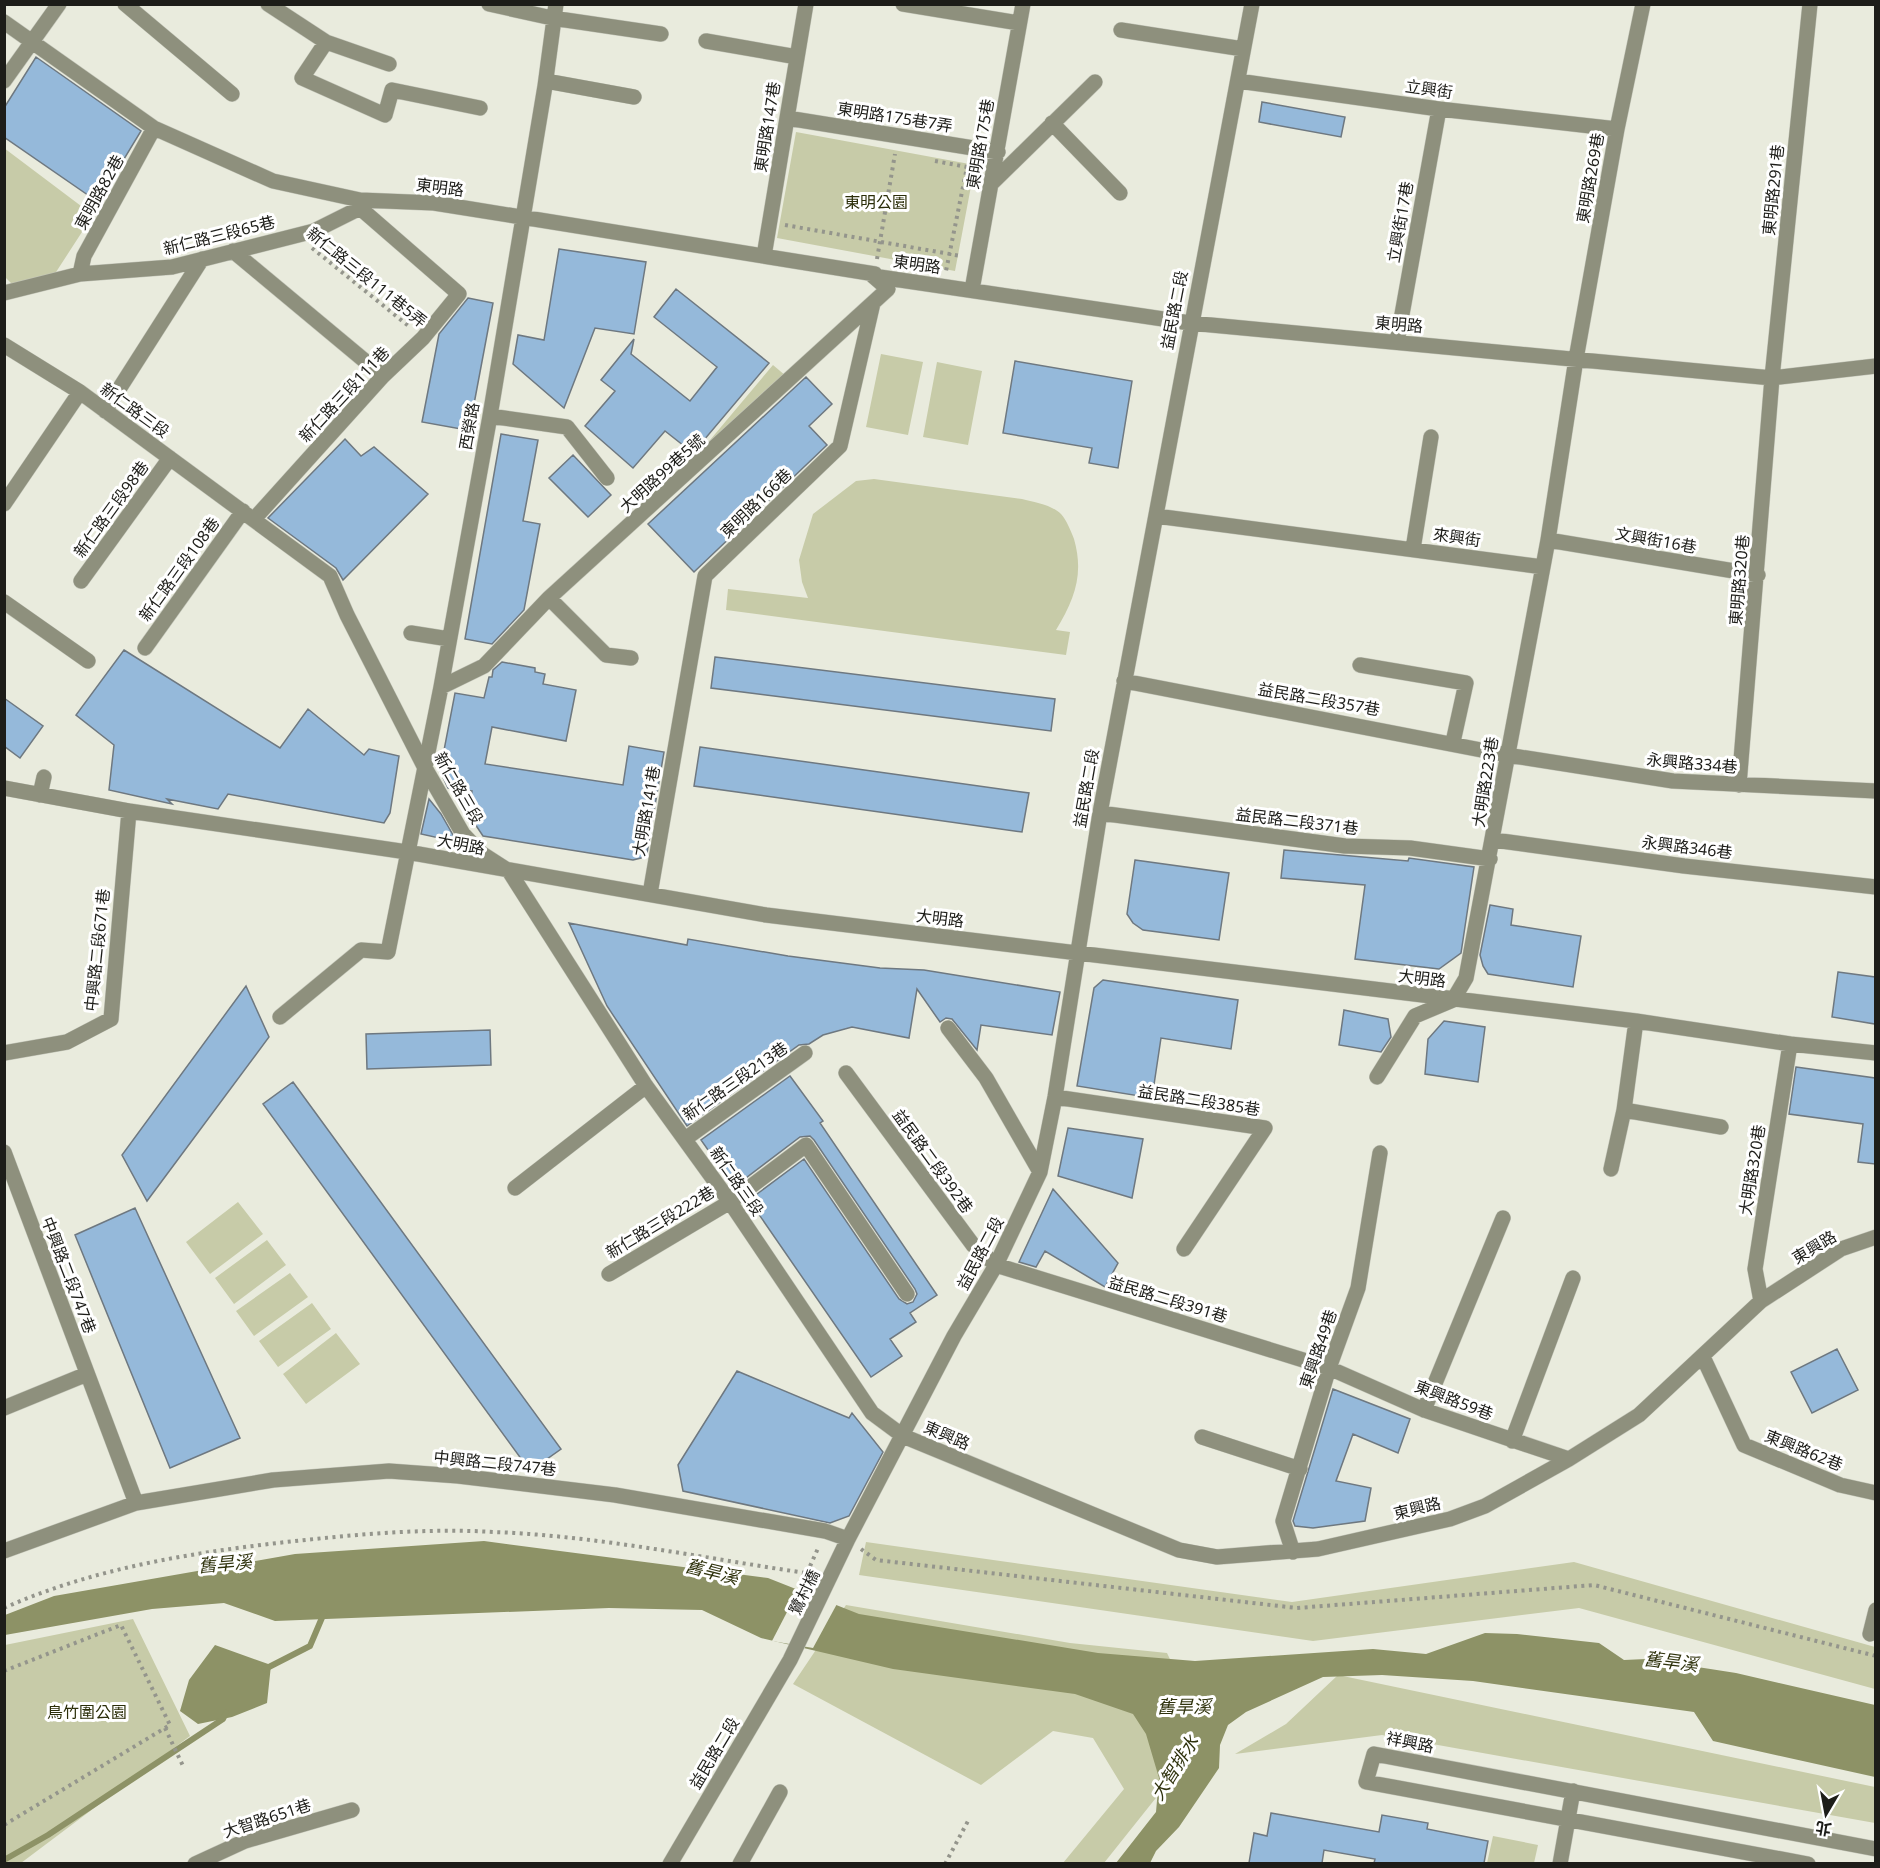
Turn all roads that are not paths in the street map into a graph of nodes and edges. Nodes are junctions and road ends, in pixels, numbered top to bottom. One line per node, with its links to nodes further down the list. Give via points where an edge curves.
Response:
1 (59, 4): 17 (street)
2 (125, 4): 26 (street)
3 (268, 4): 18 (street)
4 (489, 4): 11 (street)
5 (806, 4): 20 (street, 東明路147巷)
6 (903, 4): 13 (street)
7 (1023, 4): 13 (street, 東明路175巷)
8 (1252, 4): 19 (street, 益民路二段)
9 (1643, 4): 33 (street, 東明路269巷)
10 (1810, 4): 53 (street, 東明路291巷)
11 (554, 11): 15 (street); 23 (street, 西榮路)
12 (4, 22): 17 (street, 東明路)
13 (1019, 23): 34 (street, 東明路175巷)
14 (1121, 30): 19 (street)
15 (661, 34)
16 (706, 40): 20 (street)
17 (33, 41): 22 (street); 32 (street, 東明路)
18 (326, 42): 21 (street); 28 (street, via 302,78 385,115 392,90)
19 (1243, 49): 24 (street, 益民路二段)
20 (797, 57): 30 (street, 東明路147巷)
21 (389, 64)
22 (4, 81)
23 (546, 81): 27 (street); 38 (street, 西榮路)
24 (1238, 81): 29 (street, 立興街); 47 (street, 益民路二段)
25 (1095, 82): 31 (street)
26 (232, 94)
27 (634, 97)
28 (480, 108)
29 (1439, 109): 33 (street, 立興街); 48 (street, 立興街17巷)
30 (787, 118): 34 (street, 東明路175巷7弄); 40 (street, 東明路147巷)
31 (1052, 123): 35 (street); 36 (street)
32 (154, 128): 37 (street, 東明路, via 273,181); 42 (street, 東明路82巷, via 84,256)
33 (1617, 129): 50 (street, 東明路269巷)
34 (998, 152): 35 (street, 東明路175巷)
35 (992, 183): 44 (street, 東明路175巷)
36 (1120, 193)
37 (360, 204): 38 (street, 東明路, via 434,203); 39 (street, 新仁路三段65巷, via 314,231); 52 (street, 新仁路三段111巷, via 459,294 423,338)
38 (523, 218): 40 (street, 東明路); 56 (street, 西榮路)
39 (233, 251): 41 (street, 新仁路三段65巷); 52 (street)
40 (764, 256): 43 (street, 東明路)
41 (202, 260): 42 (street, 新仁路三段65巷, via 172,267); 55 (street)
42 (80, 274): 45 (street, 新仁路三段65巷)
43 (874, 275): 44 (street, 東明路); 46 (street, 大明路99巷5號, via 888,289)
44 (972, 290): 47 (street, 東明路)
45 (4, 293)
46 (873, 303): 68 (street, 大明路99巷5號); 78 (street, 東明路166巷, via 840,446 705,576)
47 (1190, 323): 48 (street, 東明路); 62 (street, 益民路二段)
48 (1396, 342): 50 (street, 東明路)
49 (4, 345): 54 (street, 新仁路三段)
50 (1576, 359): 53 (street, 東明路); 63 (street)
51 (1875, 366): 53 (street, 東明路)
52 (383, 376): 61 (street, 新仁路三段111巷)
53 (1772, 378): 66 (street, 東明路320巷)
54 (80, 392): 55 (street, 新仁路三段); 60 (street)
55 (105, 411): 58 (street, 新仁路三段)
56 (490, 416): 59 (street, via 567,427); 71 (street, 西榮路)
57 (1431, 437): 64 (street)
58 (170, 458): 61 (street, 新仁路三段); 67 (street, 新仁路三段98巷)
59 (607, 478)
60 (4, 504)
61 (249, 514): 72 (street, 新仁路三段108巷); 81 (street, 新仁路三段, via 330,576)
62 (1156, 516): 64 (street, 來興街); 76 (street, 益民路二段)
63 (1548, 540): 65 (street); 66 (street, 文興街16巷)
64 (1413, 549): 65 (street, 來興街)
65 (1543, 567): 80 (street, 大明路223巷)
66 (1758, 575): 83 (street, 東明路320巷)
67 (81, 581)
68 (549, 598): 73 (street, via 606,655); 77 (street, 大明路99巷5號, via 484,666)
69 (4, 602): 74 (street)
70 (411, 633): 71 (street)
71 (449, 639): 77 (street, 西榮路)
72 (145, 648)
73 (631, 658)
74 (88, 661)
75 (1360, 665): 79 (street, via 1466,683)
76 (1124, 681): 79 (street, 益民路二段357巷); 88 (street, 益民路二段)
77 (441, 687): 81 (street, 西榮路)
78 (678, 733): 94 (street, 大明路141巷)
79 (1453, 742): 80 (street, 益民路二段357巷)
80 (1507, 755): 83 (street, 永興路334巷, via 1673,782); 89 (street, 大明路223巷)
81 (425, 768): 90 (street, 西榮路); 92 (street, 新仁路三段, via 463,834 480,853)
82 (44, 777): 86 (street)
83 (1739, 785): 85 (street, 永興路334巷)
84 (4, 788): 86 (street, 大明路)
85 (1875, 791)
86 (40, 795): 87 (street, 大明路)
87 (129, 811): 90 (street, 大明路); 101 (street, 中興路二段671巷, via 111,1019 67,1042)
88 (1100, 813): 91 (street, 益民路二段371巷, via 1344,846 1410,848); 95 (street, 益民路二段)
89 (1494, 840): 91 (street, 大明路223巷); 93 (street, 永興路346巷)
90 (407, 852): 92 (street, 大明路); 97 (street, 西榮路, via 388,952 362,950)
91 (1490, 860): 96 (street, 大明路223巷, via 1466,978)
92 (509, 871): 94 (street, 大明路); 106 (street, 新仁路三段)
93 (1875, 887)
94 (650, 894): 95 (street, 大明路, via 766,915)
95 (1078, 952): 96 (street, 大明路); 107 (street, 益民路二段)
96 (1453, 1000): 98 (street, 大明路); 105 (street, via 1415,1016)
97 (280, 1017)
98 (1636, 1021): 100 (street, 大明路); 108 (street)
99 (948, 1028): 114 (street, via 986,1078)
100 (1791, 1044): 103 (street, 大明路); 124 (street, 大明路320巷, via 1755,1269)
101 (4, 1053)
102 (805, 1053): 110 (street, 新仁路三段213巷)
103 (1875, 1053)
104 (846, 1073): 120 (street, 益民路二段392巷, via 973,1245)
105 (1377, 1077)
106 (646, 1086): 110 (street, 新仁路三段); 115 (street)
107 (1055, 1097): 114 (street, 益民路二段); 119 (street, 益民路二段385巷, via 1265,1128)
108 (1624, 1110): 109 (street); 113 (street)
109 (1721, 1127)
110 (685, 1139): 116 (street, 新仁路三段)
111 (4, 1152): 127 (street, 中興路二段747巷)
112 (1380, 1153): 126 (street, 東興路49巷, via 1358,1288)
113 (1611, 1169)
114 (1040, 1172): 120 (street, 益民路二段)
115 (515, 1188)
116 (730, 1202): 121 (street, 新仁路三段222巷); 123 (street, 新仁路三段222巷, via 806,1145); 130 (street, 新仁路三段, via 872,1413)
117 (1503, 1218): 129 (street)
118 (1875, 1237): 124 (street, 東興路, via 1841,1249)
119 (1184, 1249)
120 (996, 1265): 126 (street, 益民路二段391巷); 130 (street, 益民路二段)
121 (609, 1274)
122 (1574, 1278): 132 (street)
123 (907, 1294)
124 (1761, 1301): 125 (street, 東興路)
125 (1703, 1357): 133 (street, 東興路, via 1639,1415); 135 (street, 東興路62巷, via 1744,1445 1840,1485)
126 (1329, 1368): 129 (street, 東興路59巷); 134 (street, 東興路49巷)
127 (87, 1374): 128 (street); 136 (street, 中興路二段747巷)
128 (4, 1408)
129 (1424, 1410): 132 (street, 東興路59巷)
130 (903, 1436): 137 (street, 益民路二段); 139 (street, 東興路, via 1179,1550 1217,1557)
131 (1202, 1437): 134 (street)
132 (1512, 1441): 133 (street, 東興路59巷)
133 (1569, 1459): 139 (street, 東興路, via 1485,1506 1450,1518 1382,1536)
134 (1300, 1469): 139 (street, 東興路49巷, via 1283,1521)
135 (1875, 1493)
136 (136, 1503): 137 (street, 中興路二段747巷, via 273,1477 389,1472 668,1500); 138 (street, 中興路二段747巷)
137 (848, 1539): 142 (street, 鷺村橋)
138 (4, 1551)
139 (1293, 1552)
140 (1875, 1610): 141 (street)
141 (1870, 1634)
142 (790, 1660): 150 (street, 益民路二段)
143 (1573, 1791): 146 (street); 146 (street, 祥興路, via 1374,1754 1366,1782); 147 (street, 祥興路)
144 (780, 1792): 152 (street)
145 (352, 1810): 151 (street, 大智路651巷, via 245,1841)
146 (1568, 1821): 149 (street, 祥興路); 153 (street)
147 (1775, 1829): 148 (street, 祥興路); 149 (street)
148 (1875, 1849)
149 (1769, 1860): 154 (street, 祥興路)
150 (675, 1862)
151 (195, 1863)
152 (740, 1863)
153 (1560, 1863)
154 (1808, 1863)

